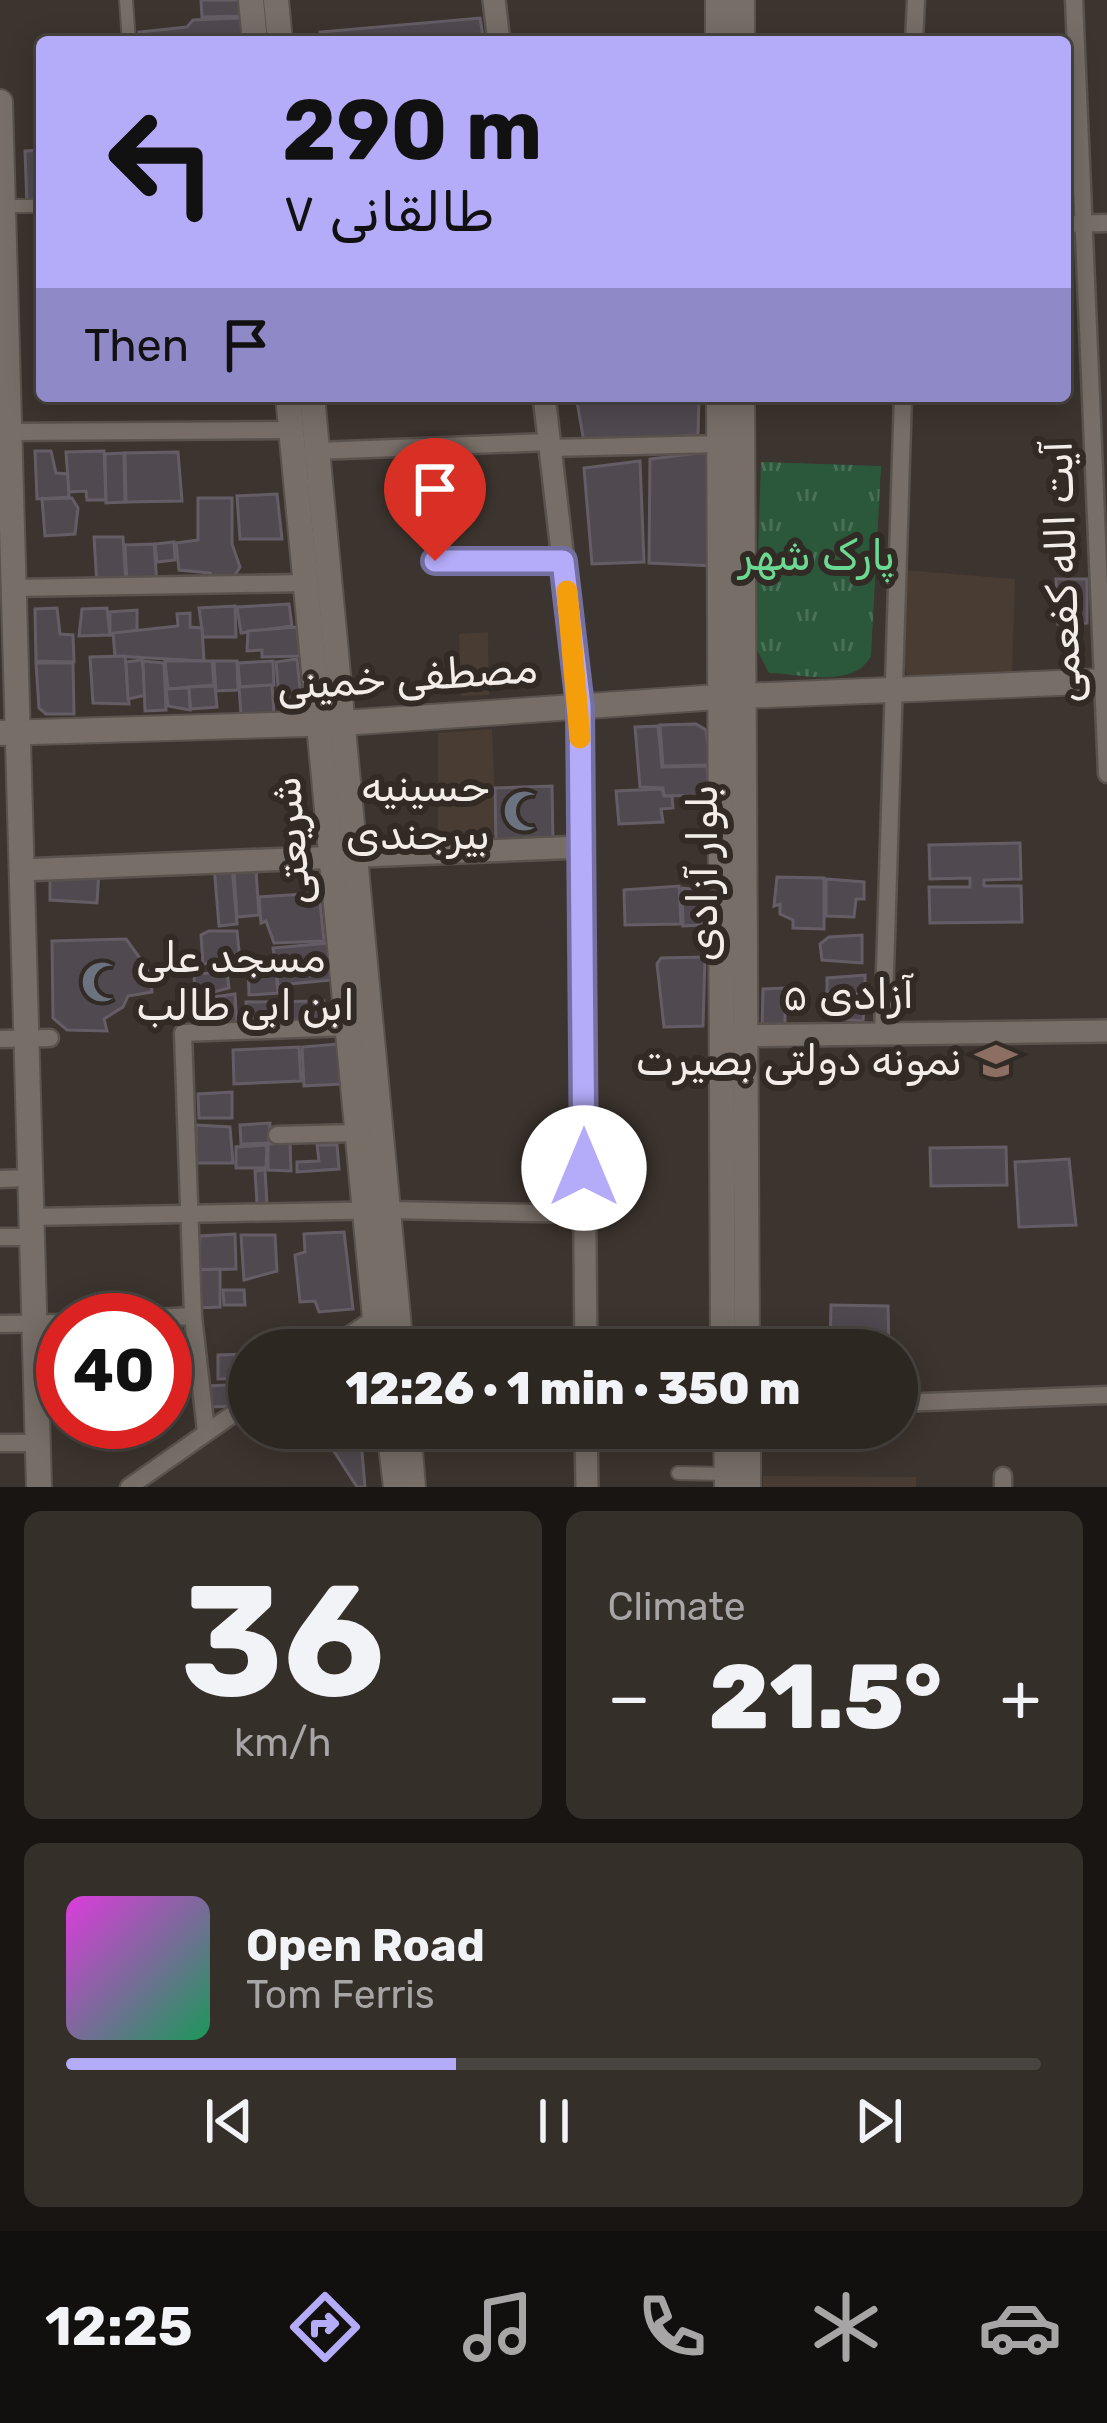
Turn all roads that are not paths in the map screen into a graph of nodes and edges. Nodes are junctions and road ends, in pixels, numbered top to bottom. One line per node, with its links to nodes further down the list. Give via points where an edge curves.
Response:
1 (126, 0): 9 (street)
2 (251, 0): 10 (main road)
3 (276, 0): 11 (main road)
4 (494, 0): 12 (street)
5 (718, 0): 13 (main road)
6 (742, 0): 14 (main road)
7 (916, 0): 15 (street)
8 (1074, 0): 16 (street, آیت الله کفعمی)
9 (129, 36)
10 (254, 36)
11 (279, 36)
12 (498, 36)
13 (718, 36)
14 (742, 36)
15 (914, 36)
16 (1072, 101): 21 (street, آیت الله کفعمی)
17 (0, 102): 18 (main road)
18 (2, 206): 19 (street); 29 (main road)
19 (36, 206)
20 (1107, 223): 21 (street)
21 (1074, 224): 38 (street, آیت الله کفعمی)
22 (289, 402): 28 (main road, شریعتی)
23 (313, 402): 32 (main road, شریعتی)
24 (545, 402): 31 (street)
25 (719, 402): 30 (main road, بلوار آزادی)
26 (742, 402): 40 (main road, بلوار آزادی)
27 (903, 402): 39 (street)
28 (291, 430): 29 (street); 36 (main road, شریعتی)
29 (9, 432): 33 (main road)
30 (719, 444): 31 (street); 40 (main road, بلوار آزادی)
31 (550, 445): 32 (street); 35 (street)
32 (317, 451): 42 (main road, شریعتی)
33 (6, 504): 37 (main road)
34 (435, 561): 35 (street)
35 (563, 561): 41 (street)
36 (305, 583): 37 (street); 42 (main road, شریعتی)
37 (14, 588): 43 (main road)
38 (1105, 681): 39 (main road, مصطفی خمینی); 44 (street, آیت الله کفعمی)
39 (894, 690): 40 (main road, مصطفی خمینی); 50 (street)
40 (730, 697): 41 (main road, مصطفی خمینی); 51 (main road, بلوار آزادی)
41 (580, 706): 42 (main road, مصطفی خمینی); 45 (street)
42 (332, 723): 43 (main road, مصطفی خمینی); 46 (main road, شریعتی)
43 (9, 733): 47 (main road)
44 (1107, 773)
45 (581, 848): 46 (street); 60 (street)
46 (343, 854): 47 (street); 48 (main road, شریعتی); 58 (main road, شریعتی)
47 (11, 870): 52 (main road)
48 (346, 1027): 54 (main road, شریعتی); 59 (street, via 183,1033)
49 (1107, 1031): 50 (street, آزادی ۵)
50 (883, 1034): 51 (street, آزادی ۵)
51 (732, 1036): 71 (main road, بلوار آزادی); 72 (main road, بلوار آزادی)
52 (38, 1038): 53 (street); 56 (main road)
53 (0, 1040)
54 (356, 1133): 55 (street); 58 (main road, شریعتی)
55 (277, 1135)
56 (30, 1178): 57 (street); 61 (main road)
57 (0, 1180)
58 (376, 1210): 59 (street); 60 (street); 64 (main road, شریعتی); 69 (main road, شریعتی)
59 (190, 1214): 61 (street); 63 (street)
60 (585, 1214): 70 (street)
61 (32, 1227): 62 (street); 66 (main road)
62 (0, 1237)
63 (194, 1316): 77 (street)
64 (374, 1319): 67 (street); 68 (main road, شریعتی)
65 (0, 1324): 66 (street)
66 (34, 1324): 73 (main road)
67 (359, 1329)
68 (375, 1329)
69 (397, 1329)
70 (586, 1329)
71 (724, 1329)
72 (746, 1329)
73 (36, 1384)
74 (1107, 1395): 75 (street)
75 (918, 1402)
76 (228, 1416): 77 (street)
77 (206, 1431): 89 (street)
78 (0, 1443): 79 (street)
79 (36, 1443)
80 (38, 1449): 88 (main road)
81 (391, 1449): 90 (main road)
82 (410, 1449): 91 (main road)
83 (586, 1449): 92 (street)
84 (729, 1449): 87 (main road)
85 (743, 1449): 87 (main road)
86 (678, 1474): 87 (street)
87 (734, 1483)
88 (39, 1487)
89 (129, 1487)
90 (396, 1487)
91 (413, 1487)
92 (587, 1487)

